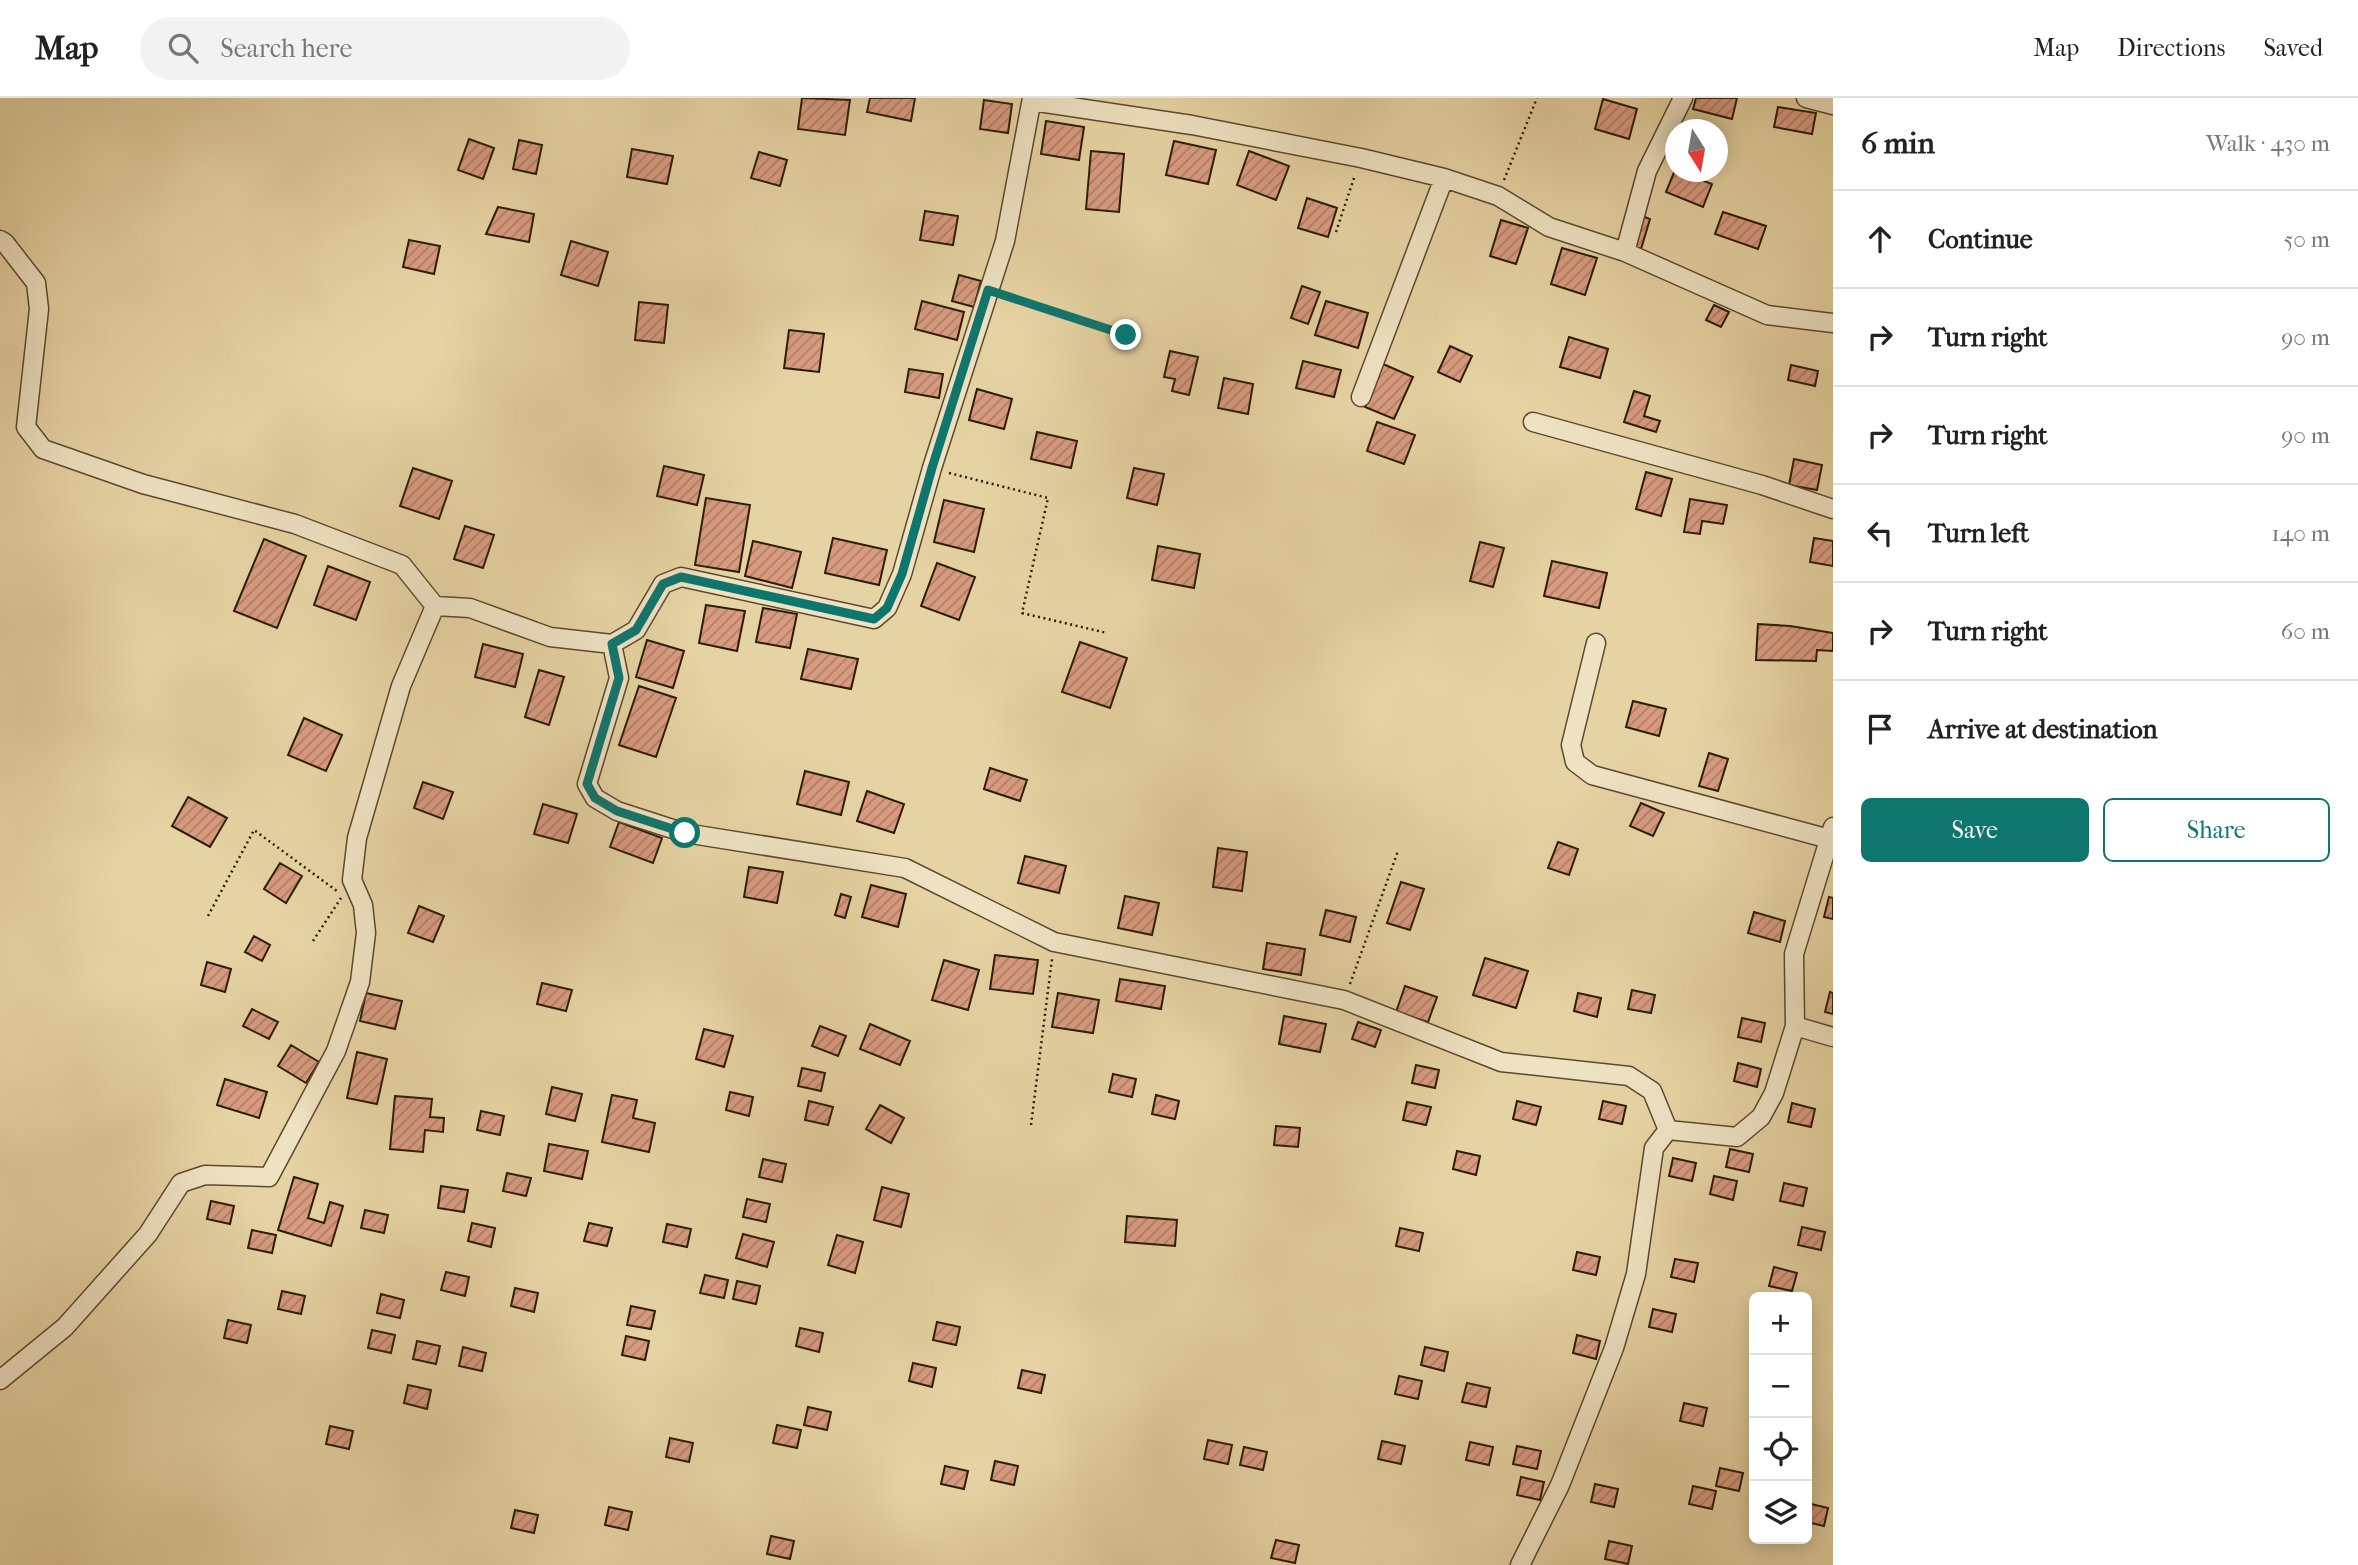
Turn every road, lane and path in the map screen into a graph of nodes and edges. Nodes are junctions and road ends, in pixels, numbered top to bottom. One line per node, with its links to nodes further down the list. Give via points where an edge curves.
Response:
1 (1537, 98): 8 (path)
2 (1683, 98): 11 (street, via 1647,171)
3 (1806, 98): 5 (street)
4 (1032, 99): 6 (street); 12 (street, via 1005,242)
5 (1833, 105)
6 (1361, 158): 7 (street); 9 (path)
7 (1444, 178): 8 (street); 15 (street)
8 (1498, 196): 11 (street, via 1549,228)
9 (1336, 232)
10 (0, 240): 19 (street, via 36,284 39,309 26,426 43,449 143,484 295,524 402,565)
11 (1625, 252): 13 (street, via 1767,315)
12 (988, 290): 14 (path); 17 (street)
13 (1833, 323)
14 (1126, 335)
15 (1361, 397)
16 (1533, 422): 18 (street)
17 (932, 468): 20 (path, via 1048,498 1022,614); 22 (street, via 902,574 887,608 874,619 681,577 663,584 636,630)
18 (1833, 509)
19 (435, 606): 22 (street, via 470,608 550,637); 33 (street, via 401,686 357,838 352,880 363,905 366,933 360,982 336,1051 269,1177 205,1175 181,1183 148,1234 65,1327)
20 (1107, 633)
21 (1596, 643): 23 (street, via 1571,744 1575,762 1592,775)
22 (612, 644): 27 (street, via 619,678 587,784 595,798 617,811 685,833 905,868)
23 (1831, 835): 29 (street, via 1794,954)
24 (1398, 851): 28 (path)
25 (208, 916): 26 (path, via 254,830 343,895)
26 (313, 941)
27 (1054, 942): 28 (street); 31 (path)
28 (1344, 1000): 32 (street, via 1501,1062 1629,1076 1652,1091)
29 (1796, 1026): 30 (street); 32 (street, via 1774,1093 1761,1117 1737,1137)
30 (1833, 1037)
31 (1031, 1125)
32 (1668, 1130): 34 (street, via 1654,1149 1636,1274 1614,1348 1560,1485)
33 (0, 1380)
34 (1520, 1565)

